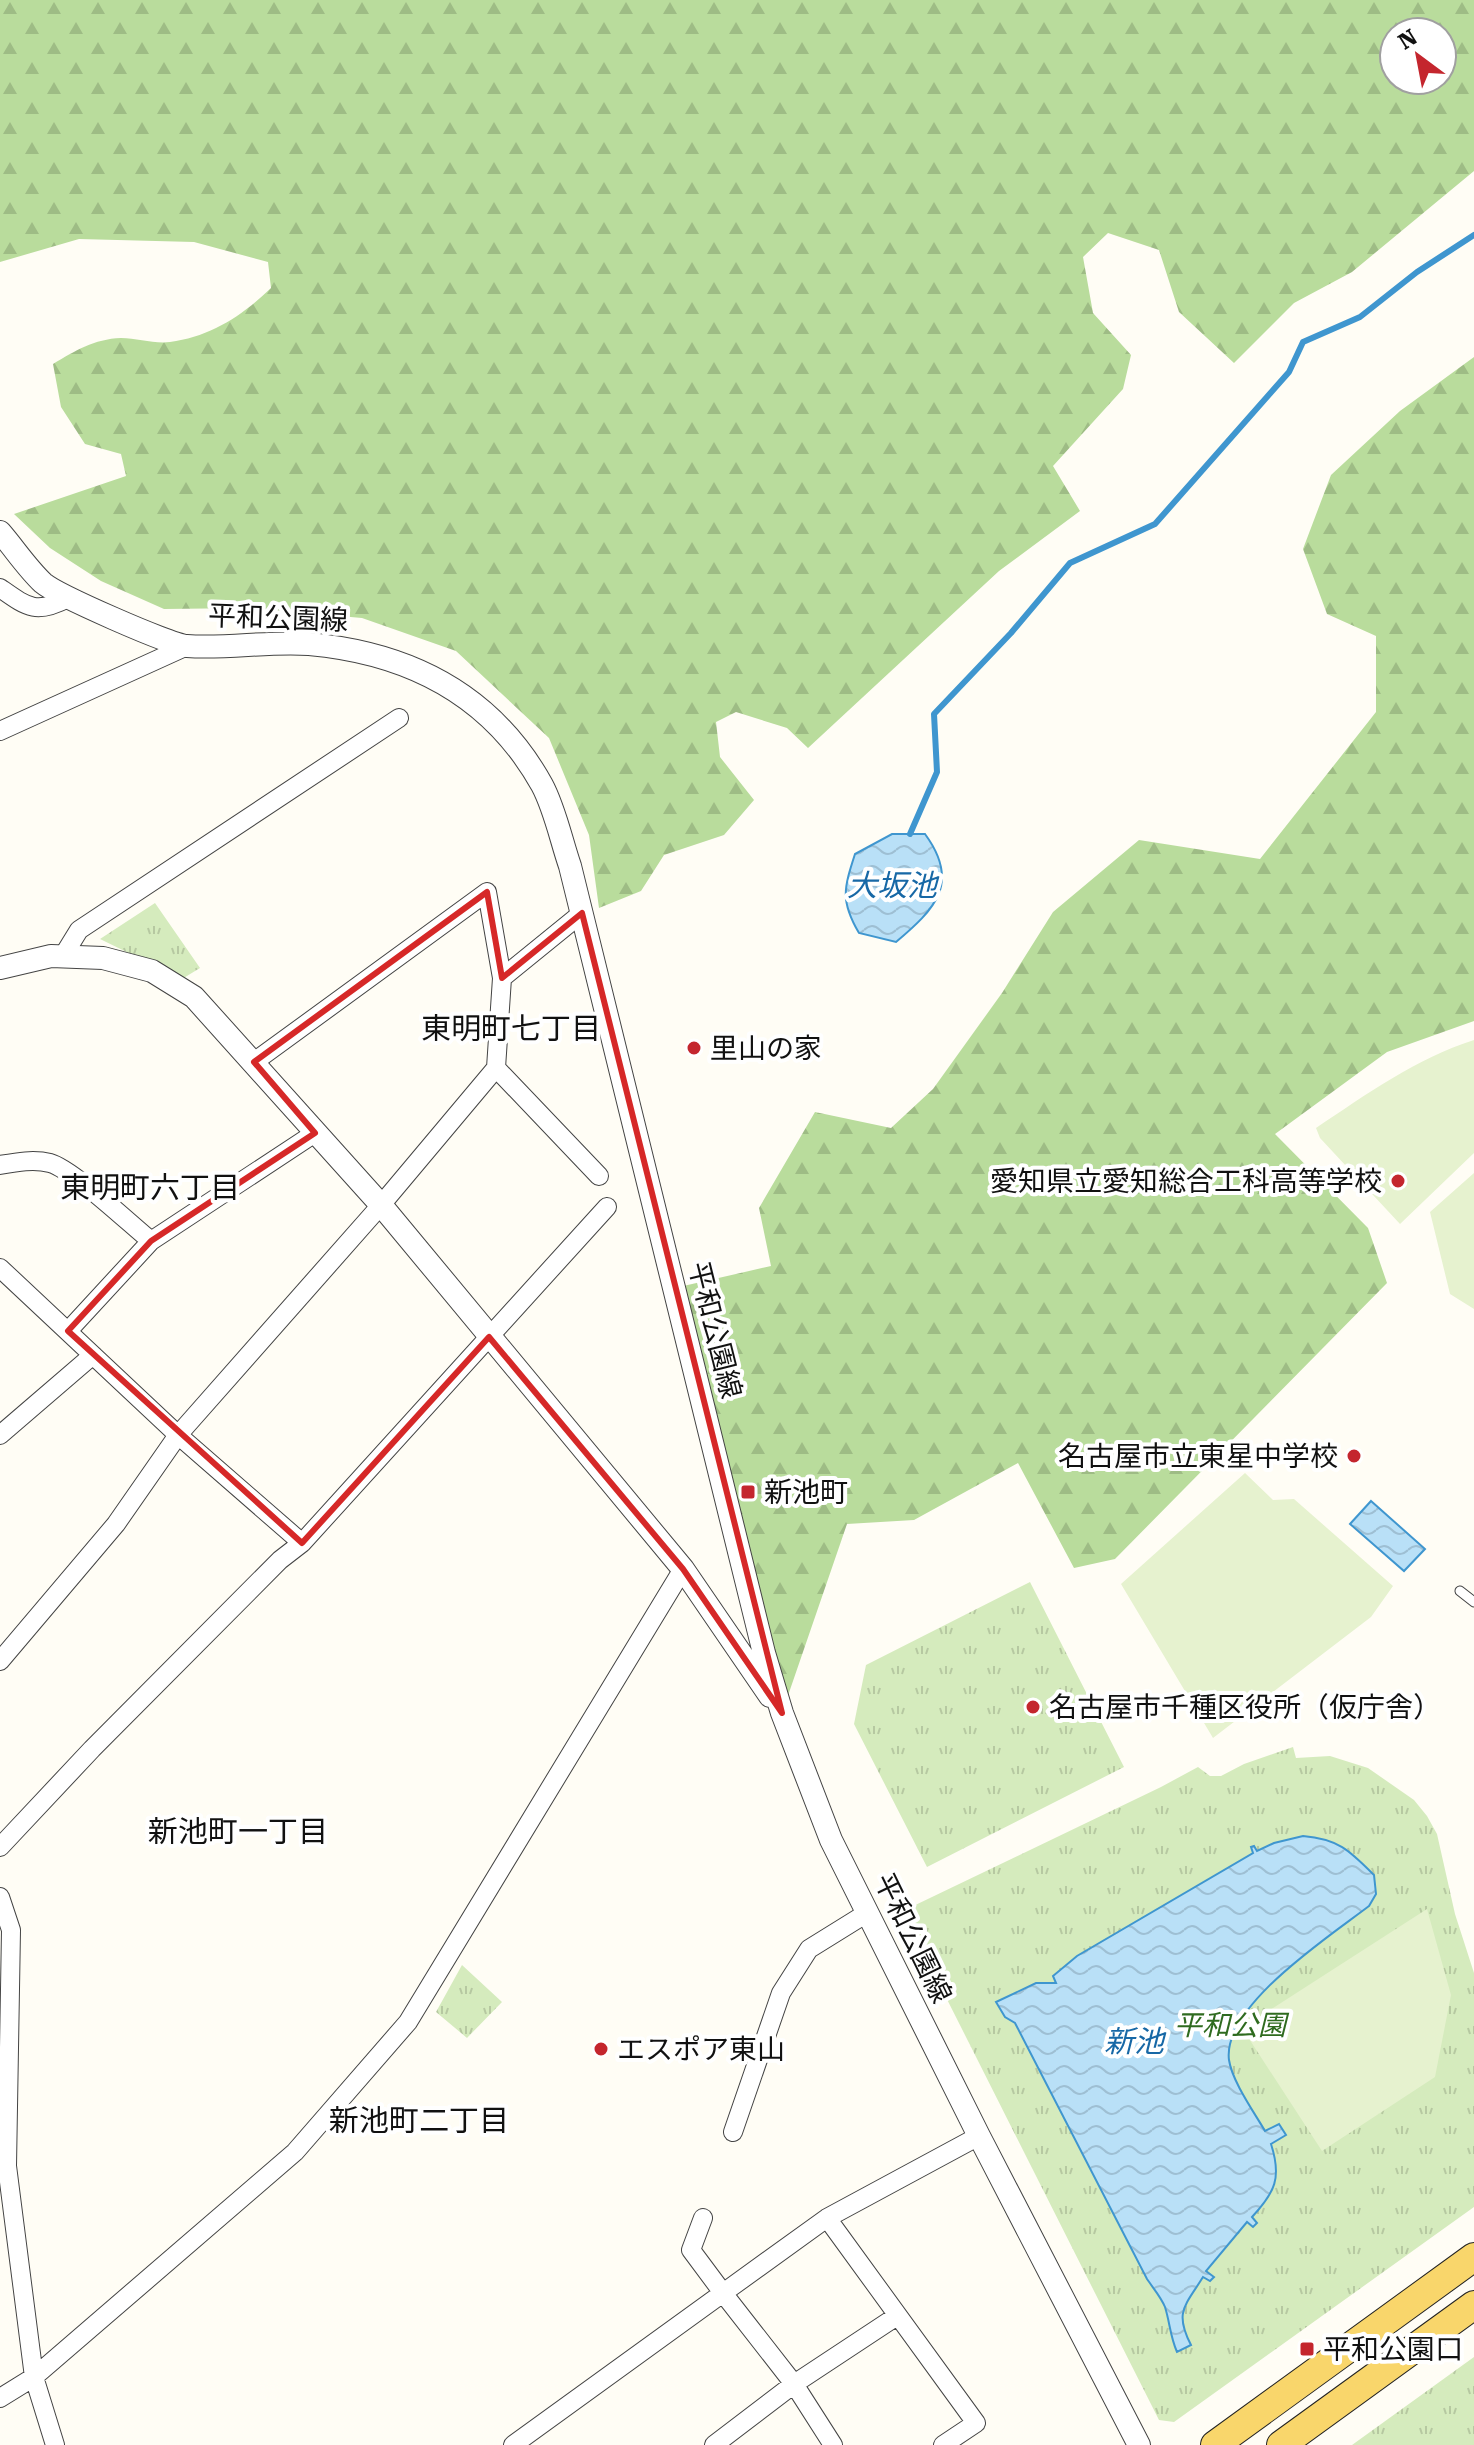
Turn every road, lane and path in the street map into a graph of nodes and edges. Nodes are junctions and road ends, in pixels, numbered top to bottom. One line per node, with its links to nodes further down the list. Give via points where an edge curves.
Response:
1 (0, 532): 3 (street, 平和公園線, via 44,584)
2 (0, 588): 3 (street, via 25,606 50,608)
3 (68, 598): 4 (street, 平和公園線)
4 (185, 647): 6 (street); 7 (street, 平和公園線, via 307,644 364,651 432,675 473,701 543,786)
5 (399, 718): 8 (street, via 79,930)
6 (0, 731)
7 (582, 913): 10 (street); 30 (street, 平和公園線)
8 (63, 956): 9 (street); 11 (street, via 103,958 152,971 194,997)
9 (0, 968)
10 (502, 978): 11 (street, via 487,892); 12 (street)
11 (254, 1062): 13 (street)
12 (496, 1068): 15 (street); 16 (street)
13 (315, 1133): 16 (street); 18 (street)
14 (0, 1165): 18 (street, via 52,1163)
15 (599, 1176)
16 (381, 1205): 21 (street); 24 (street)
17 (607, 1207): 21 (street)
18 (151, 1241): 20 (street)
19 (0, 1268): 20 (street)
20 (68, 1331): 22 (street)
21 (489, 1337): 25 (street); 26 (street)
22 (93, 1355): 23 (street); 24 (street)
23 (0, 1435)
24 (178, 1435): 25 (street); 29 (street, via 116,1524)
25 (302, 1543): 31 (street)
26 (683, 1569): 30 (street); 42 (street, via 408,2022 295,2152)
27 (1460, 1591): 28 (lane)
28 (1474, 1602)
29 (0, 1661)
30 (782, 1713): 33 (street, 平和公園線, via 831,1840)
31 (0, 1847)
32 (0, 1897): 42 (street, via 11,1930 7,2166)
33 (867, 1913): 34 (street, via 809,1949 781,1993); 35 (street, 平和公園線)
34 (733, 2132)
35 (979, 2136): 37 (street); 50 (street, 平和公園線)
36 (703, 2218): 39 (street, via 691,2250)
37 (827, 2218): 39 (street); 41 (street)
38 (1474, 2257): 51 (main road)
39 (723, 2293): 43 (street); 46 (street)
40 (1474, 2305): 52 (main road)
41 (897, 2316): 43 (street); 49 (street, via 976,2423)
42 (34, 2377): 44 (street); 45 (street)
43 (794, 2384): 47 (street); 48 (street)
44 (0, 2398)
45 (55, 2445)
46 (513, 2445)
47 (714, 2445)
48 (833, 2445)
49 (943, 2445)
50 (1139, 2445)
51 (1215, 2445)
52 (1281, 2445)

